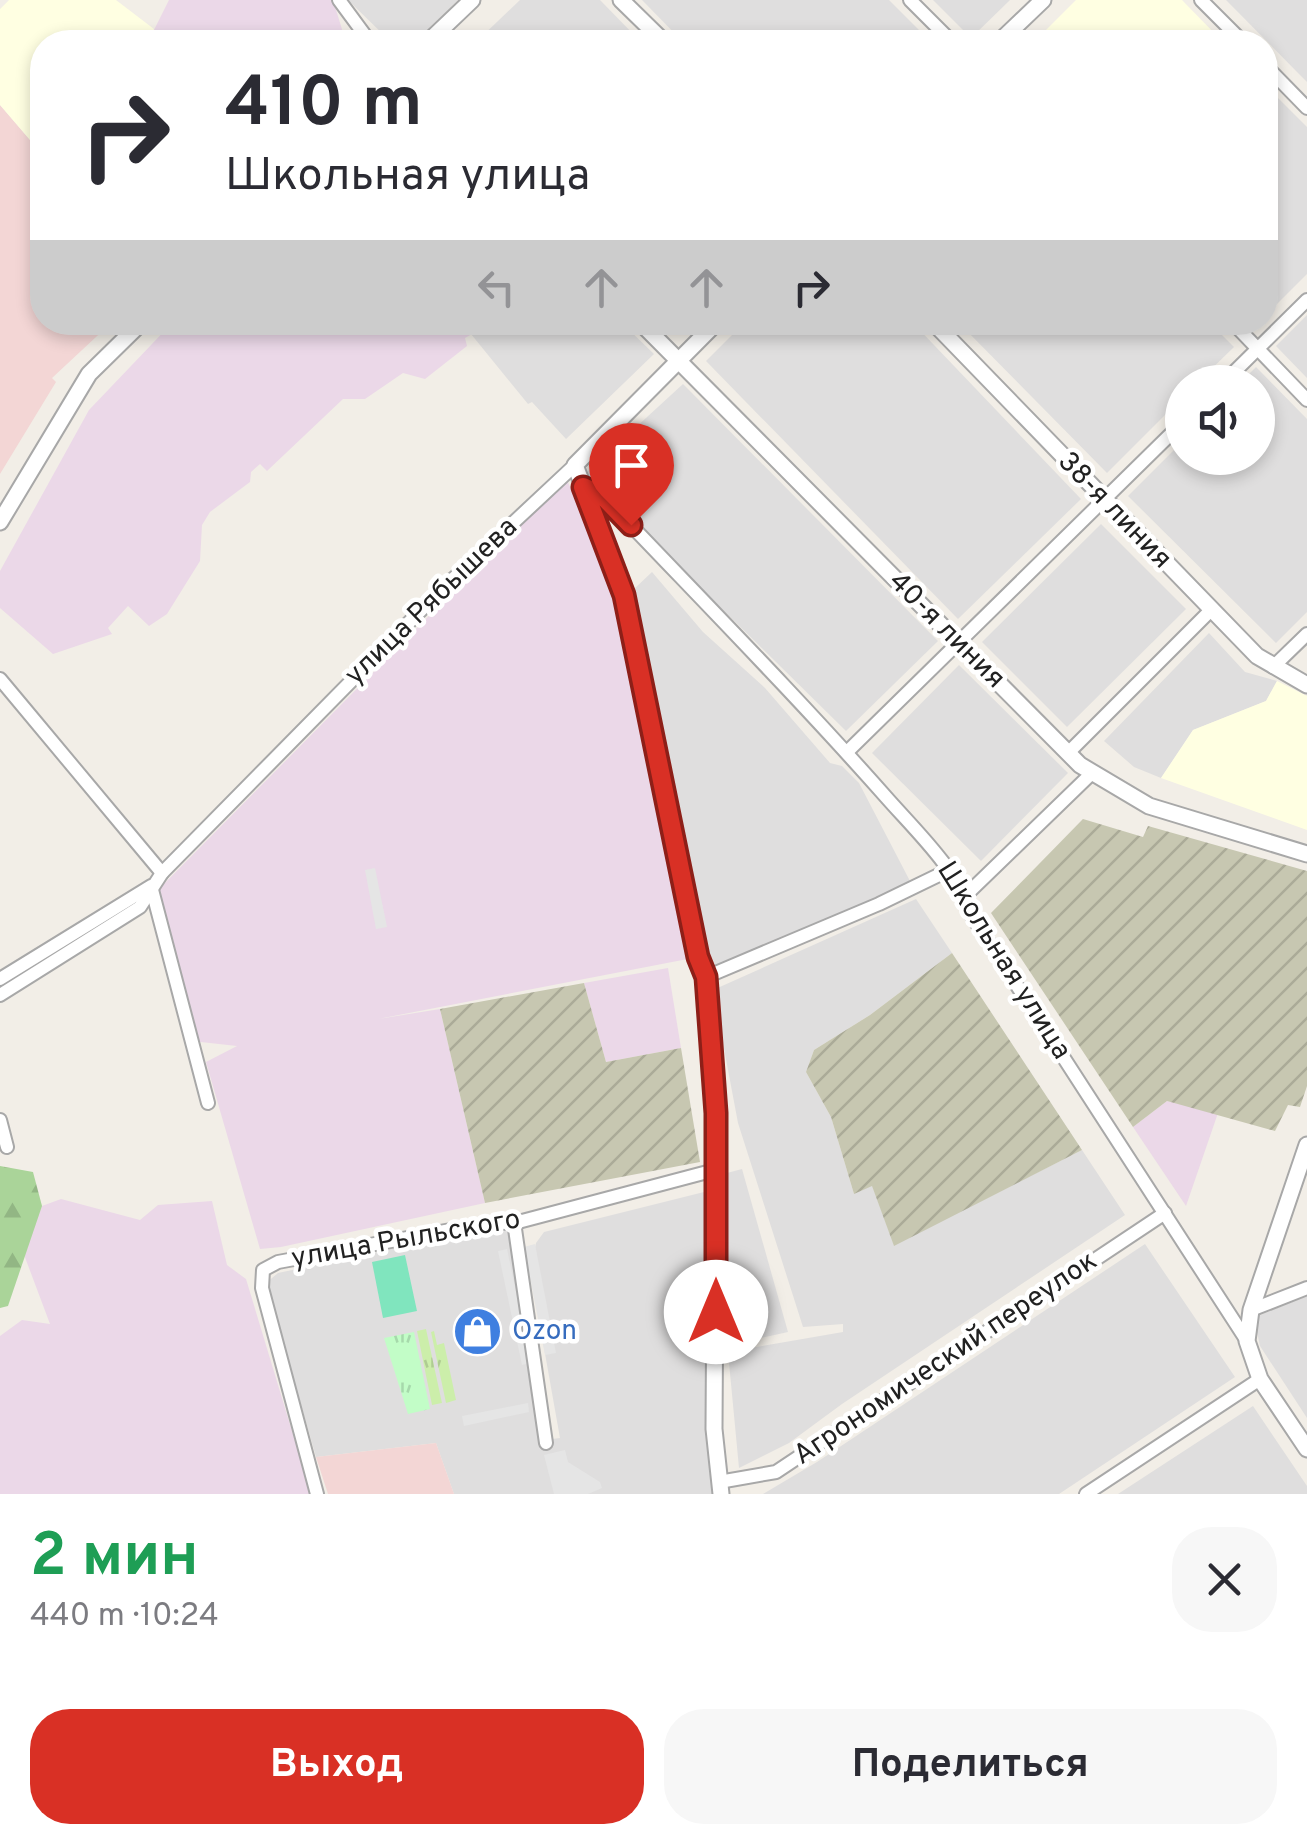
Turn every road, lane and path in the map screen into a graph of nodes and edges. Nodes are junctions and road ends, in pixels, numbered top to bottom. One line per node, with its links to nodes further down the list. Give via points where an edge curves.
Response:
1 (340, 0): 7 (street)
2 (472, 0): 8 (street)
3 (621, 0): 9 (street)
4 (910, 0): 10 (street)
5 (1043, 0): 11 (street)
6 (1201, 0): 12 (street)
7 (361, 30)
8 (441, 30)
9 (652, 30)
10 (940, 30)
11 (1012, 30)
12 (1231, 30)
13 (1278, 78): 14 (street)
14 (1307, 108)
15 (1307, 300): 16 (street)
16 (1278, 329)
17 (129, 335): 31 (street, via 89,374)
18 (652, 335): 24 (street, 40-я линия)
19 (704, 335): 24 (street, улица Рябышева)
20 (944, 335): 30 (street, 38-я линия)
21 (1245, 335): 23 (street)
22 (1272, 335): 23 (street)
23 (1258, 349): 25 (street); 26 (street)
24 (678, 362): 28 (street, улица Рябышева); 34 (street, 40-я линия)
25 (1242, 365)
26 (1307, 400)
27 (1165, 440): 30 (street)
28 (575, 465): 29 (street); 43 (street, улица Рябышева, via 437,594)
29 (583, 487): 38 (street, Школьная улица, via 604,497); 47 (street, via 624,595)
30 (1103, 500): 32 (street, 38-я линия); 34 (street)
31 (0, 522)
32 (1210, 611): 35 (street, 38-я линия); 39 (street)
33 (1307, 634): 35 (street)
34 (958, 642): 38 (street); 39 (street, 40-я линия)
35 (1274, 667): 37 (street, 38-я линия)
36 (0, 679): 43 (street)
37 (1307, 685)
38 (847, 752): 42 (street, Школьная улица)
39 (1068, 753): 40 (street, 40-я линия)
40 (1092, 773): 41 (street, 40-я линия, via 1149,806); 45 (street)
41 (1307, 854)
42 (947, 871): 45 (street, Школьная улица); 47 (street)
43 (162, 873): 44 (street, улица Рябышева)
44 (151, 886): 46 (street, улица Рябышева); 50 (street)
45 (966, 896): 55 (street, Школьная улица, via 970,913)
46 (88, 932): 48 (street, улица Рябышева); 49 (street, улица Рябышева)
47 (706, 977): 54 (street)
48 (0, 978)
49 (0, 995)
50 (208, 1104)
51 (0, 1120): 53 (street)
52 (1307, 1146): 58 (street)
53 (7, 1147)
54 (715, 1170): 56 (street, улица Рыльского); 63 (street, via 714,1429)
55 (1165, 1213): 59 (street, Школьная улица); 63 (street, Агрономический переулок, via 776,1472)
56 (514, 1222): 61 (street); 64 (street, улица Рыльского, via 278,1262 263,1270 262,1288)
57 (1307, 1288): 58 (street)
58 (1252, 1310): 59 (street)
59 (1247, 1341): 60 (street, Школьная улица)
60 (1260, 1380): 62 (street, Школьная улица); 65 (street)
61 (546, 1443)
62 (1307, 1449)
63 (720, 1488)
64 (317, 1494)
65 (1086, 1494)

